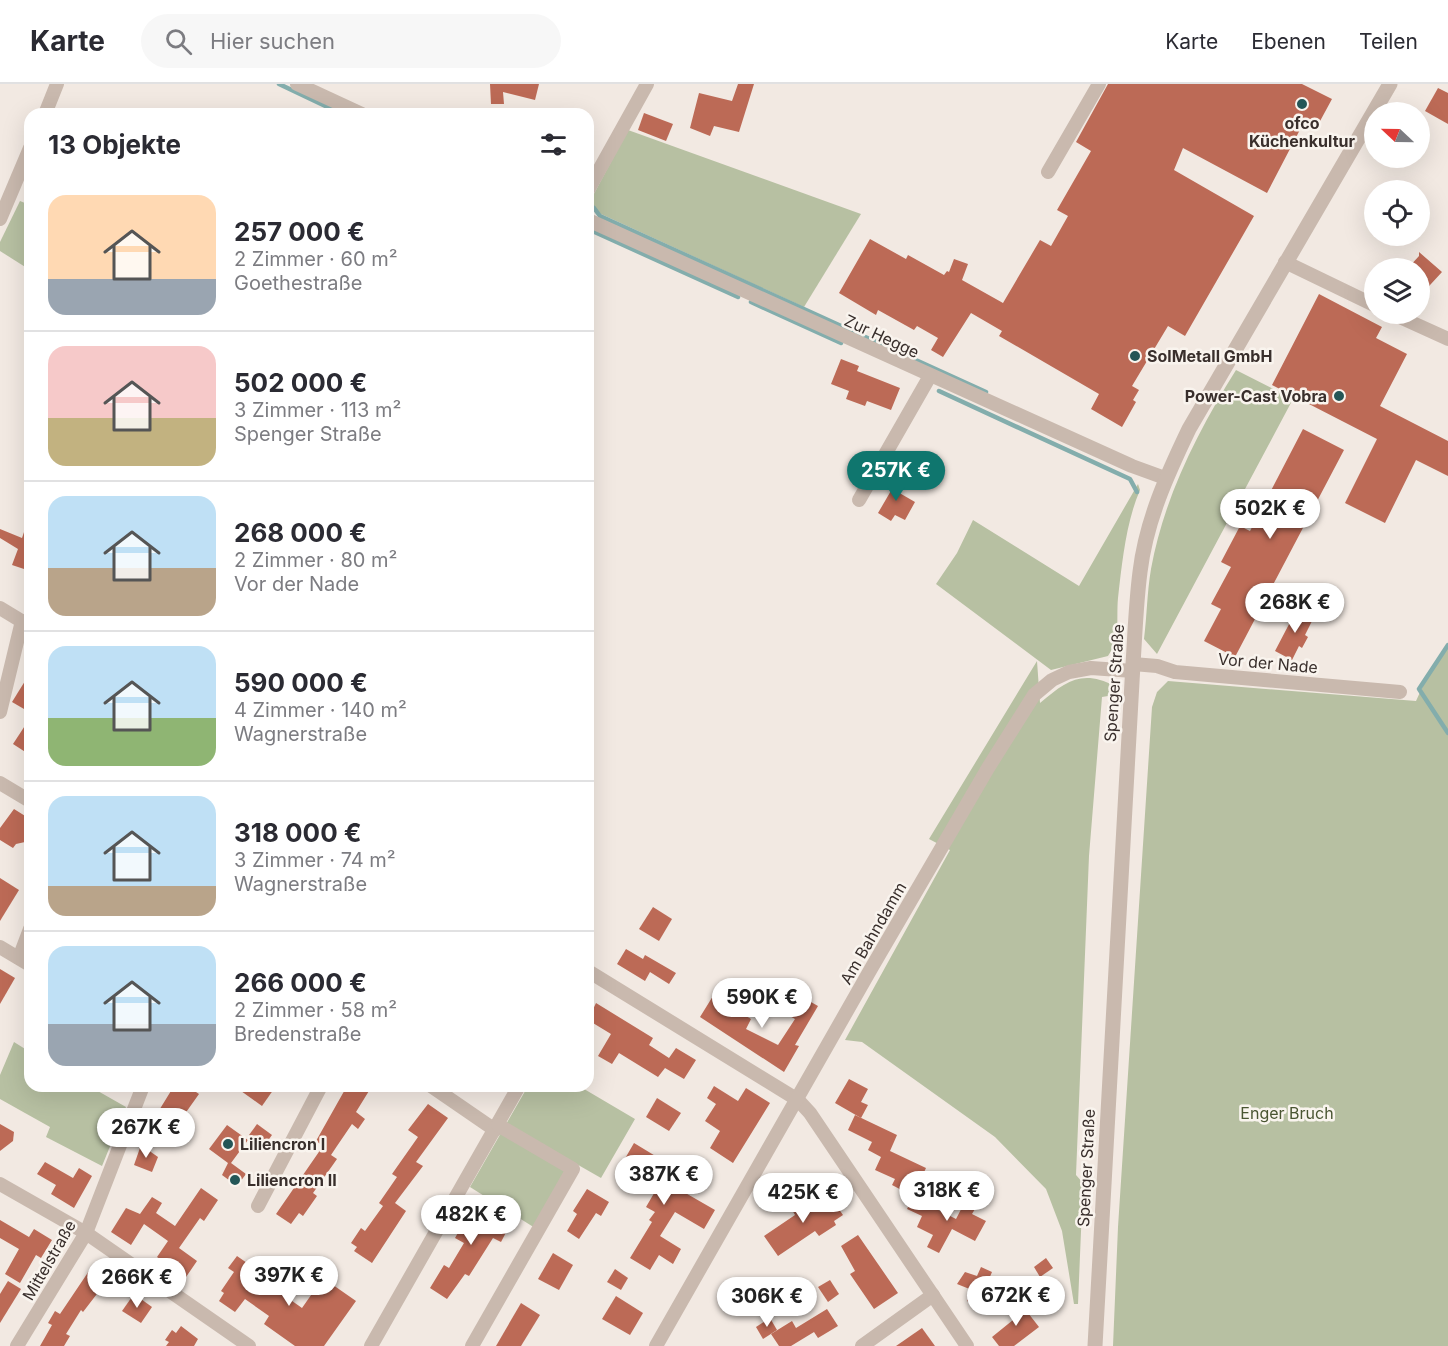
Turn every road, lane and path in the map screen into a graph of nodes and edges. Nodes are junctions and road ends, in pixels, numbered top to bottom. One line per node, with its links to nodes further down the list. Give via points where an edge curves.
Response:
1 (57, 84): 6 (street)
2 (297, 84): 7 (street)
3 (647, 84): 10 (street)
4 (1099, 84): 9 (street)
5 (1390, 84): 13 (street, Spenger Straße)
6 (47, 108)
7 (349, 108)
8 (24, 162): 11 (street)
9 (1048, 172)
10 (594, 179)
11 (0, 219)
12 (594, 223): 17 (street, Zur Hegge)
13 (1286, 262): 14 (street); 18 (street, Spenger Straße, via 1189,429)
14 (1364, 300)
15 (1415, 324): 16 (street)
16 (1448, 339)
17 (930, 376): 18 (street, Zur Hegge); 19 (street)
18 (1165, 478): 23 (street, Spenger Straße, via 1140,571)
19 (859, 500)
20 (0, 608): 21 (street)
21 (24, 623)
22 (24, 631): 25 (street)
23 (1133, 668): 24 (street, Vor der Nade, via 1157,666 1175,672); 35 (street, Am Bahndamm, via 1069,672 1034,695 877,957); 48 (street, Spenger Straße)
24 (1400, 692)
25 (0, 712)
26 (0, 783): 27 (street)
27 (24, 797)
28 (0, 947): 29 (street)
29 (24, 962)
30 (594, 975): 35 (street)
31 (141, 1092): 39 (street, Mittelstraße)
32 (318, 1092): 38 (street)
33 (440, 1092): 36 (street)
34 (516, 1092): 36 (street)
35 (798, 1100): 40 (street); 45 (street, Am Bahndamm)
36 (496, 1128): 43 (street); 44 (street, via 573,1169)
37 (0, 1184): 39 (street)
38 (258, 1206)
39 (86, 1233): 41 (street, Mittelstraße); 42 (street)
40 (933, 1295): 46 (street); 47 (street)
41 (17, 1346)
42 (249, 1346)
43 (371, 1346)
44 (472, 1346)
45 (656, 1346)
46 (862, 1346)
47 (967, 1346)
48 (1095, 1346)

